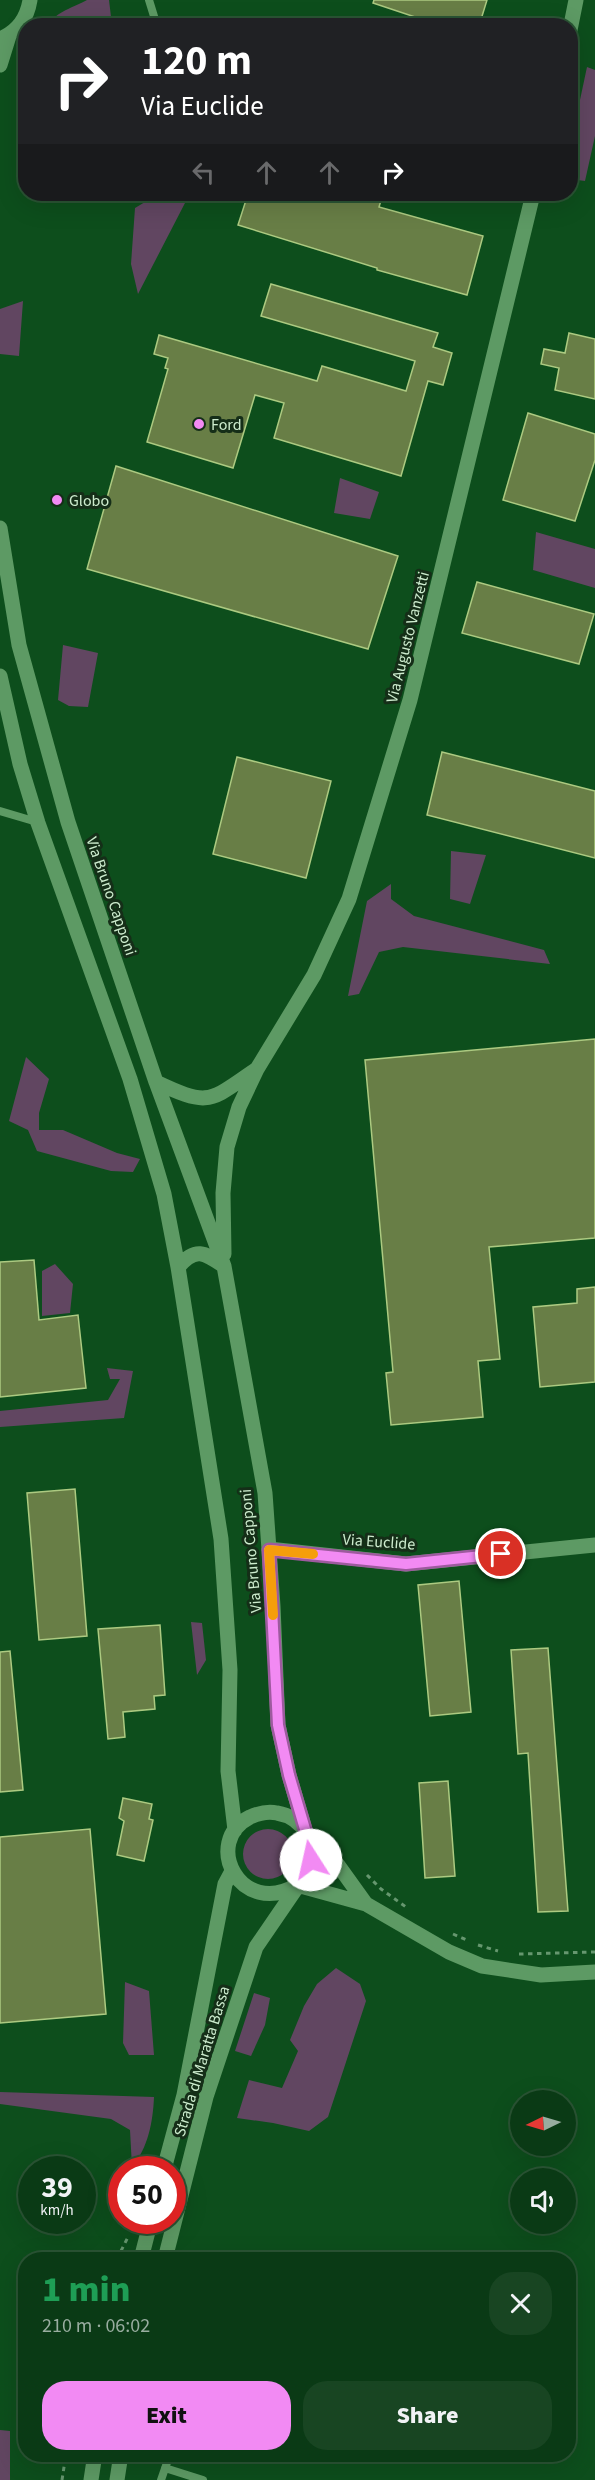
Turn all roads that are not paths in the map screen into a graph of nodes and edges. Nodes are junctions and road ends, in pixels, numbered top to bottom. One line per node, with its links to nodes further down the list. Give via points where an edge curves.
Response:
1 (30, 0): 4 (main road)
2 (149, 0): 5 (lane)
3 (576, 0): 6 (main road)
4 (24, 18)
5 (155, 18)
6 (572, 18)
7 (18, 27): 8 (main road)
8 (4, 38): 9 (main road)
9 (0, 64)
10 (531, 201): 15 (main road, Via Augusto Vanzetti, via 410,700 349,899 314,975)
11 (0, 528): 16 (main road, Via Bruno Capponi, via 19,645 68,822)
12 (0, 676): 14 (main road, Via Bruno Capponi)
13 (0, 811): 14 (lane)
14 (38, 823): 18 (main road, Via Bruno Capponi, via 130,1079 164,1194)
15 (257, 1069): 16 (main road, Via Augusto Vanzetti, via 218,1095 202,1100); 17 (main road, Via Augusto Vanzetti, via 239,1107 227,1147)
16 (156, 1082): 17 (main road, Via Bruno Capponi)
17 (224, 1266): 18 (main road, via 199,1252 187,1256); 20 (main road, Via Bruno Capponi, via 265,1493)
18 (178, 1267): 21 (main road, Via Bruno Capponi, via 221,1539 230,1670 228,1771)
19 (595, 1545): 20 (main road, Via Euclide, via 406,1564)
20 (269, 1550): 22 (main road, Via Bruno Capponi, via 278,1725)
21 (235, 1830): 22 (main road, via 257,1813 271,1811 285,1814); 23 (main road, via 228,1851)
22 (306, 1833): 24 (main road, via 311,1860); 25 (main road, via 338,1865)
23 (232, 1871): 24 (main road, via 244,1886 261,1894 274,1894); 27 (main road, Strada di Maratta Bassa, via 225,1884 184,2095)
24 (297, 1885): 25 (main road); 30 (main road, Strada di Maratta Bassa, via 256,1947 206,2097)
25 (366, 1904): 26 (main road, via 449,1952 483,1966 541,1975)
26 (595, 1972)
27 (168, 2156)
28 (147, 2234): 29 (main road)
29 (143, 2252)
30 (169, 2252)
31 (94, 2462): 36 (main road)
32 (120, 2462): 37 (main road)
33 (167, 2462): 34 (lane)
34 (165, 2468): 35 (lane); 38 (lane)
35 (192, 2478): 39 (lane)
36 (91, 2480)
37 (117, 2480)
38 (161, 2480)
39 (203, 2480)

